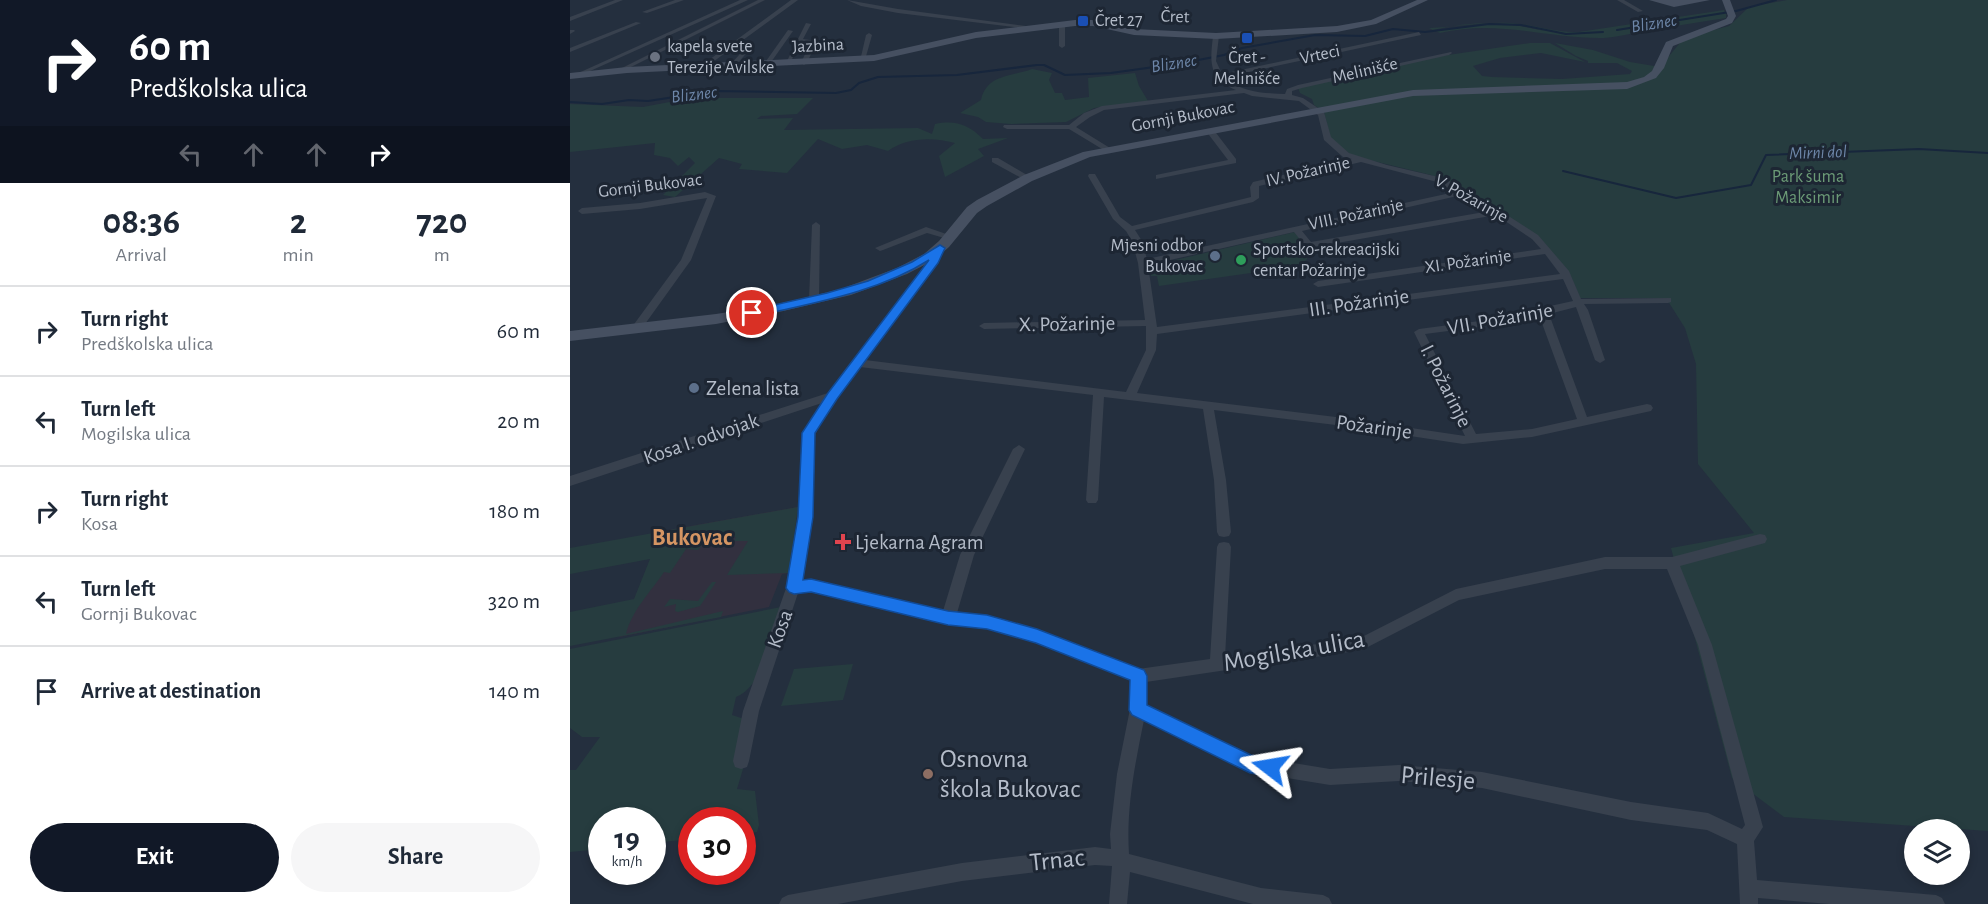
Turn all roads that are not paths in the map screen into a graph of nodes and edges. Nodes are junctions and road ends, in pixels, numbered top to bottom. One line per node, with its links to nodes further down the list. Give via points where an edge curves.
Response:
1 (620, 0): 14 (street)
2 (681, 0): 13 (street)
3 (745, 0): 35 (street)
4 (762, 0): 34 (street)
5 (795, 0): 33 (street)
6 (850, 0): 18 (street, Čret, via 898,11)
7 (1424, 0): 22 (street, Čret, via 1349,28)
8 (1620, 0): 12 (street)
9 (1653, 0): 10 (street, via 1674,4)
10 (1706, 0)
11 (1726, 0): 39 (street, Gornji Bukovac, via 1729,21 1669,44 1656,73 1650,79 1628,85 1413,93)
12 (1640, 11)
13 (645, 12)
14 (570, 18)
15 (638, 23): 26 (street)
16 (808, 24): 31 (street)
17 (1062, 24): 18 (street, Čret); 22 (street, Čret, via 1093,23 1134,32); 24 (street)
18 (1030, 27): 28 (street, Jazbina, via 945,40)
19 (790, 31): 30 (street)
20 (1419, 34): 36 (street, Vrteci)
21 (869, 35): 28 (street)
22 (1216, 36): 36 (street, via 1213,58)
23 (803, 41): 29 (street, via 814,41)
24 (1062, 46)
25 (749, 47): 32 (street)
26 (570, 50)
27 (1449, 53): 38 (street, Melinišće, via 1300,86 1289,90)
28 (862, 60): 29 (street, Jazbina)
29 (804, 63): 31 (street, Jazbina)
30 (767, 64): 31 (street, Jazbina); 32 (street, Jazbina)
31 (787, 64)
32 (733, 65): 33 (street, Jazbina)
33 (704, 66): 34 (street, Jazbina)
34 (621, 70): 35 (street, Jazbina)
35 (573, 76)
36 (1220, 76): 37 (street, Melinišće)
37 (1243, 91): 38 (street, Melinišće); 40 (street, via 1102,108)
38 (1288, 96): 39 (street, Melinišće)
39 (1316, 110): 42 (street, Gornji Bukovac); 45 (street, V. Požarinje, via 1331,143)
40 (1071, 127): 41 (street); 43 (street)
41 (1007, 128)
42 (1210, 131): 43 (street, Gornji Bukovac); 47 (street, via 1233,161)
43 (1107, 150): 48 (street, Gornji Bukovac)
44 (995, 160): 48 (street)
45 (1360, 160): 49 (street, V. Požarinje, via 1426,175); 54 (street, IV. Požarinje, via 1258,184 1254,187 1255,198 1250,200)
46 (1092, 176): 54 (street, via 1117,219)
47 (1160, 177)
48 (1028, 178): 55 (street, Gornji Bukovac, via 975,208)
49 (1465, 192): 51 (street, V. Požarinje); 53 (street, VIII. Požarinje)
50 (582, 212): 68 (street, Gornji Bukovac, via 712,196 686,260)
51 (1498, 212): 53 (street, via 1309,246); 58 (street, V. Požarinje)
52 (816, 225): 62 (street)
53 (1295, 228): 59 (street, VIII. Požarinje)
54 (1130, 229): 59 (street)
55 (951, 237): 56 (street, via 926,230); 57 (street, Gornji Bukovac)
56 (880, 248)
57 (940, 248): 62 (street, Gornji Bukovac, via 888,276); 72 (street, Kosa, via 933,263)
58 (1548, 250): 60 (street, V. Požarinje); 61 (street, XI. Požarinje)
59 (1143, 263): 67 (street)
60 (1567, 276): 64 (street, V. Požarinje); 67 (street, III. Požarinje)
61 (1318, 284)
62 (814, 300): 68 (street, Gornji Bukovac, via 716,319)
63 (1668, 300): 64 (street, VII. Požarinje)
64 (1580, 302): 65 (street, VII. Požarinje); 71 (street, VII. Požarinje)
65 (1543, 312): 69 (street, VII. Požarinje); 78 (street)
66 (984, 326): 67 (street, X. Požarinje)
67 (1151, 327): 75 (street, via 1149,358)
68 (636, 328): 70 (street, Gornji Bukovac)
69 (1419, 332): 79 (street, I. Požarinje)
70 (570, 336)
71 (1600, 360)
72 (858, 363): 73 (street, Požarinje); 74 (street, Kosa)
73 (1099, 392): 75 (street, Požarinje); 82 (street)
74 (832, 396): 81 (street, Kosa I. odvojak); 85 (street, Kosa, via 808,437 806,517)
75 (1130, 396): 76 (street, Požarinje)
76 (1208, 406): 79 (street, Požarinje); 87 (street, via 1220,480 1224,539)
77 (1647, 408): 78 (street, Požarinje)
78 (1583, 421): 79 (street, Požarinje, via 1532,433)
79 (1473, 440)
80 (1019, 449): 86 (street, via 967,555)
81 (570, 482)
82 (1092, 500)
83 (1760, 539): 84 (street, Mogilska ulica)
84 (1672, 563): 87 (street, Mogilska ulica, via 1605,563 1456,595 1362,644); 91 (street, via 1705,645 1743,785 1754,827)
85 (794, 588): 86 (street, via 811,585); 90 (street, Kosa, via 751,711)
86 (948, 618): 88 (street, via 987,622 1037,636)
87 (1217, 664): 88 (street, Mogilska ulica)
88 (1138, 676): 89 (street)
89 (1138, 710): 91 (street, Prilesje, via 1250,764 1330,777 1399,773 1482,780 1631,811 1708,822); 92 (street, via 1125,774)
90 (741, 761)
91 (1745, 839): 93 (street)
92 (1118, 858): 94 (street, Trnac, via 1095,856 962,872); 95 (street); 96 (street, Trnac, via 1261,897)
93 (1749, 896): 97 (street)
94 (788, 904)
95 (1119, 904)
96 (1323, 904)
97 (1936, 904)

